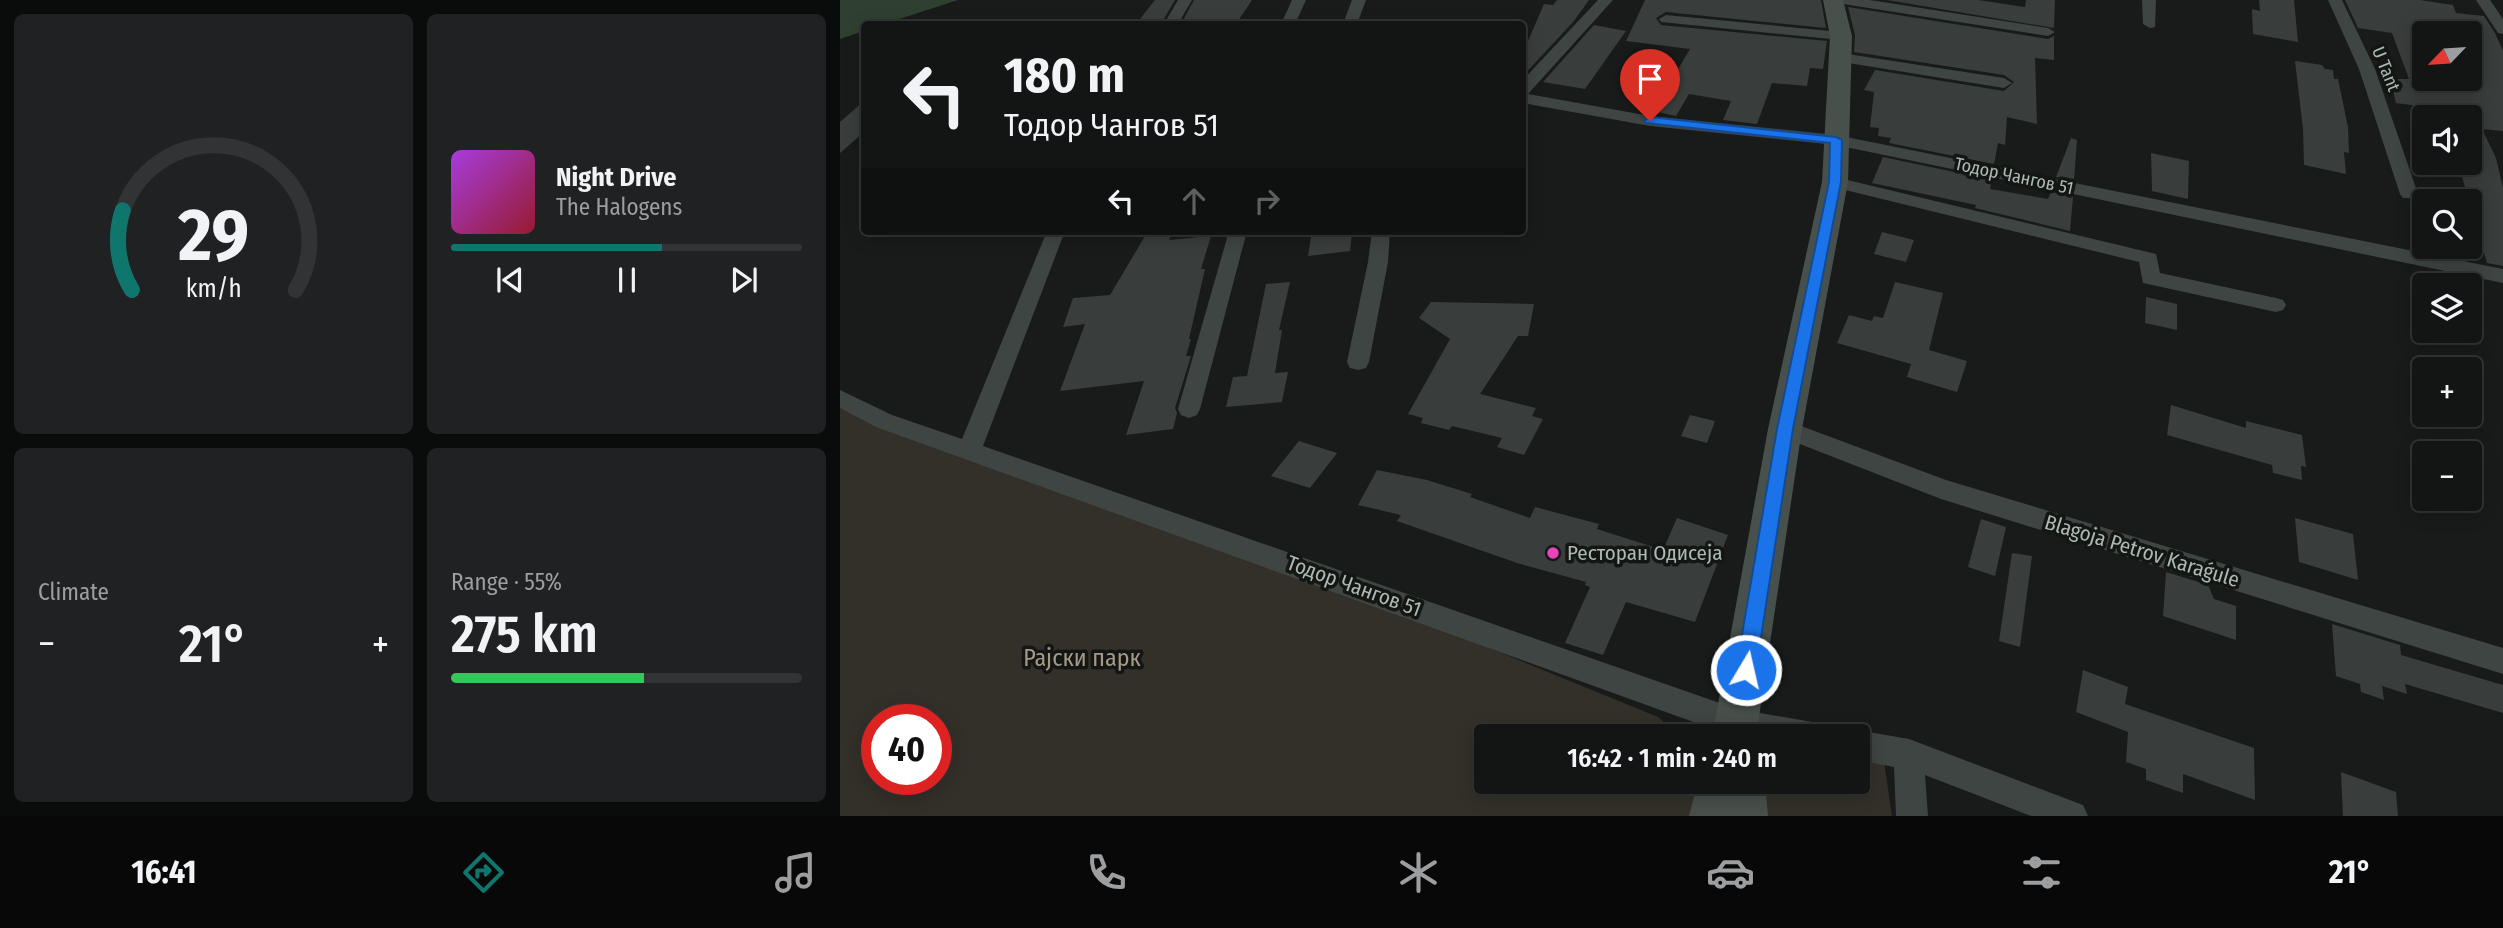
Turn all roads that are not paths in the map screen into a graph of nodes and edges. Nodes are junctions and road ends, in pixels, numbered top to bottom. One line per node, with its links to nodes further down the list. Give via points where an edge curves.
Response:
1 (1185, 0): 11 (street)
2 (1300, 0): 12 (street)
3 (1359, 0): 13 (street)
4 (1606, 0): 19 (street)
5 (1833, 0): 17 (street)
6 (1843, 0): 16 (street)
7 (2149, 0): 14 (street)
8 (2335, 0): 23 (street, U Tant, via 2367,69)
9 (2483, 0): 15 (street)
10 (1666, 19): 17 (street)
11 (1173, 21)
12 (1290, 21)
13 (1351, 21)
14 (2150, 24)
15 (2503, 30)
16 (2048, 32)
17 (1841, 47): 18 (street); 21 (street)
18 (2004, 83)
19 (1526, 87)
20 (1526, 99): 21 (street, Тодор Чангов 51, via 1650,121)
21 (1836, 140): 22 (street); 27 (street, Тодор Чангов 51)
22 (1835, 182): 28 (street, via 2149,258 2150,278); 32 (street)
23 (2409, 194)
24 (1054, 235): 33 (street)
25 (1237, 235): 31 (street)
26 (1381, 235): 29 (street)
27 (2503, 276)
28 (2276, 305)
29 (1358, 362)
30 (840, 398): 33 (street, Тодор Чангов 51, via 884,421)
31 (1189, 409)
32 (1785, 429): 34 (street, Blagoja Petrov Karaǵule, via 1941,489); 36 (street)
33 (969, 451): 35 (street, Тодор Чангов 51)
34 (2503, 661)
35 (1715, 724)
36 (1738, 724)
37 (1870, 747): 38 (street)
38 (1909, 754): 43 (street); 44 (street)
39 (1718, 794): 41 (street)
40 (1743, 794): 42 (street)
41 (1712, 816)
42 (1745, 816)
43 (1912, 816)
44 (2072, 816)

